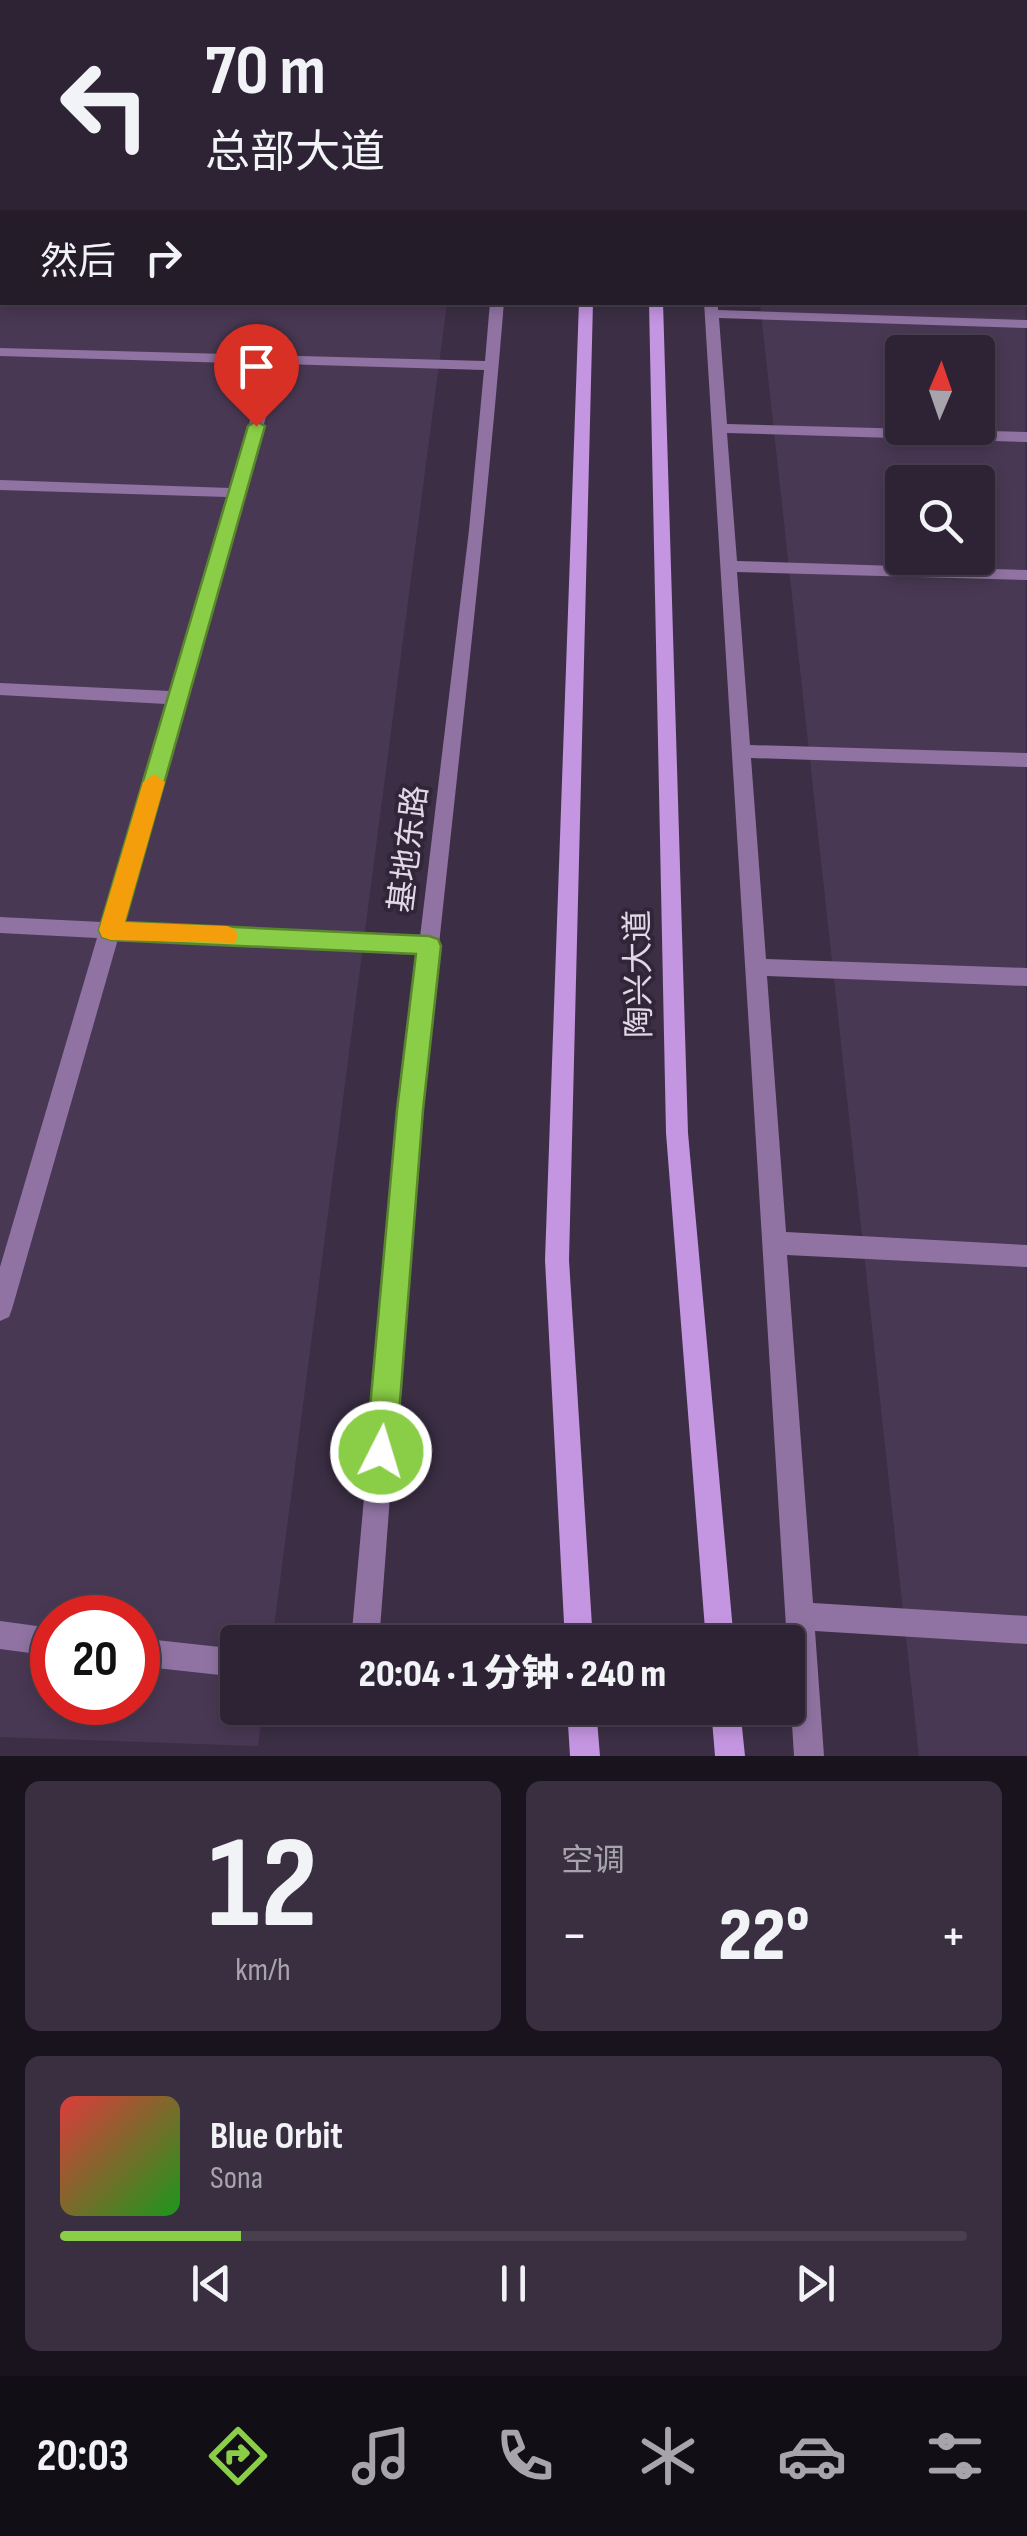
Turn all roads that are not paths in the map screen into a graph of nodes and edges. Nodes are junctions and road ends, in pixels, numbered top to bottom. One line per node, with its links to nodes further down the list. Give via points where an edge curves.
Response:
1 (497, 305): 8 (lane, 基地东路)
2 (586, 305): 30 (main road, via 557,1260)
3 (656, 305): 31 (main road, 陶兴大道, via 678,1133)
4 (712, 308): 5 (lane); 9 (lane)
5 (1027, 324)
6 (0, 352): 7 (lane)
7 (274, 360): 8 (lane); 12 (lane)
8 (492, 366): 21 (lane, 基地东路)
9 (722, 428): 10 (lane); 13 (lane)
10 (1027, 437)
11 (0, 485): 12 (lane)
12 (238, 493): 16 (lane)
13 (730, 566): 14 (lane); 17 (lane)
14 (1027, 575)
15 (0, 689): 16 (lane)
16 (178, 698): 20 (lane)
17 (741, 751): 18 (lane); 22 (lane)
18 (1027, 760)
19 (0, 925): 20 (lane)
20 (111, 930): 21 (lane); 25 (lane)
21 (429, 946): 29 (lane, 基地东路)
22 (754, 967): 23 (lane); 24 (lane)
23 (1027, 977)
24 (774, 1242): 26 (lane); 28 (lane)
25 (8, 1256): 27 (lane)
26 (1027, 1256)
27 (0, 1309)
28 (799, 1616): 32 (lane); 41 (lane)
29 (366, 1625)
30 (578, 1625)
31 (719, 1625)
32 (1027, 1630)
33 (0, 1636): 34 (lane)
34 (30, 1639)
35 (160, 1654): 36 (lane)
36 (220, 1661)
37 (583, 1725): 39 (main road)
38 (727, 1725): 40 (main road)
39 (585, 1756)
40 (730, 1756)
41 (809, 1756)

